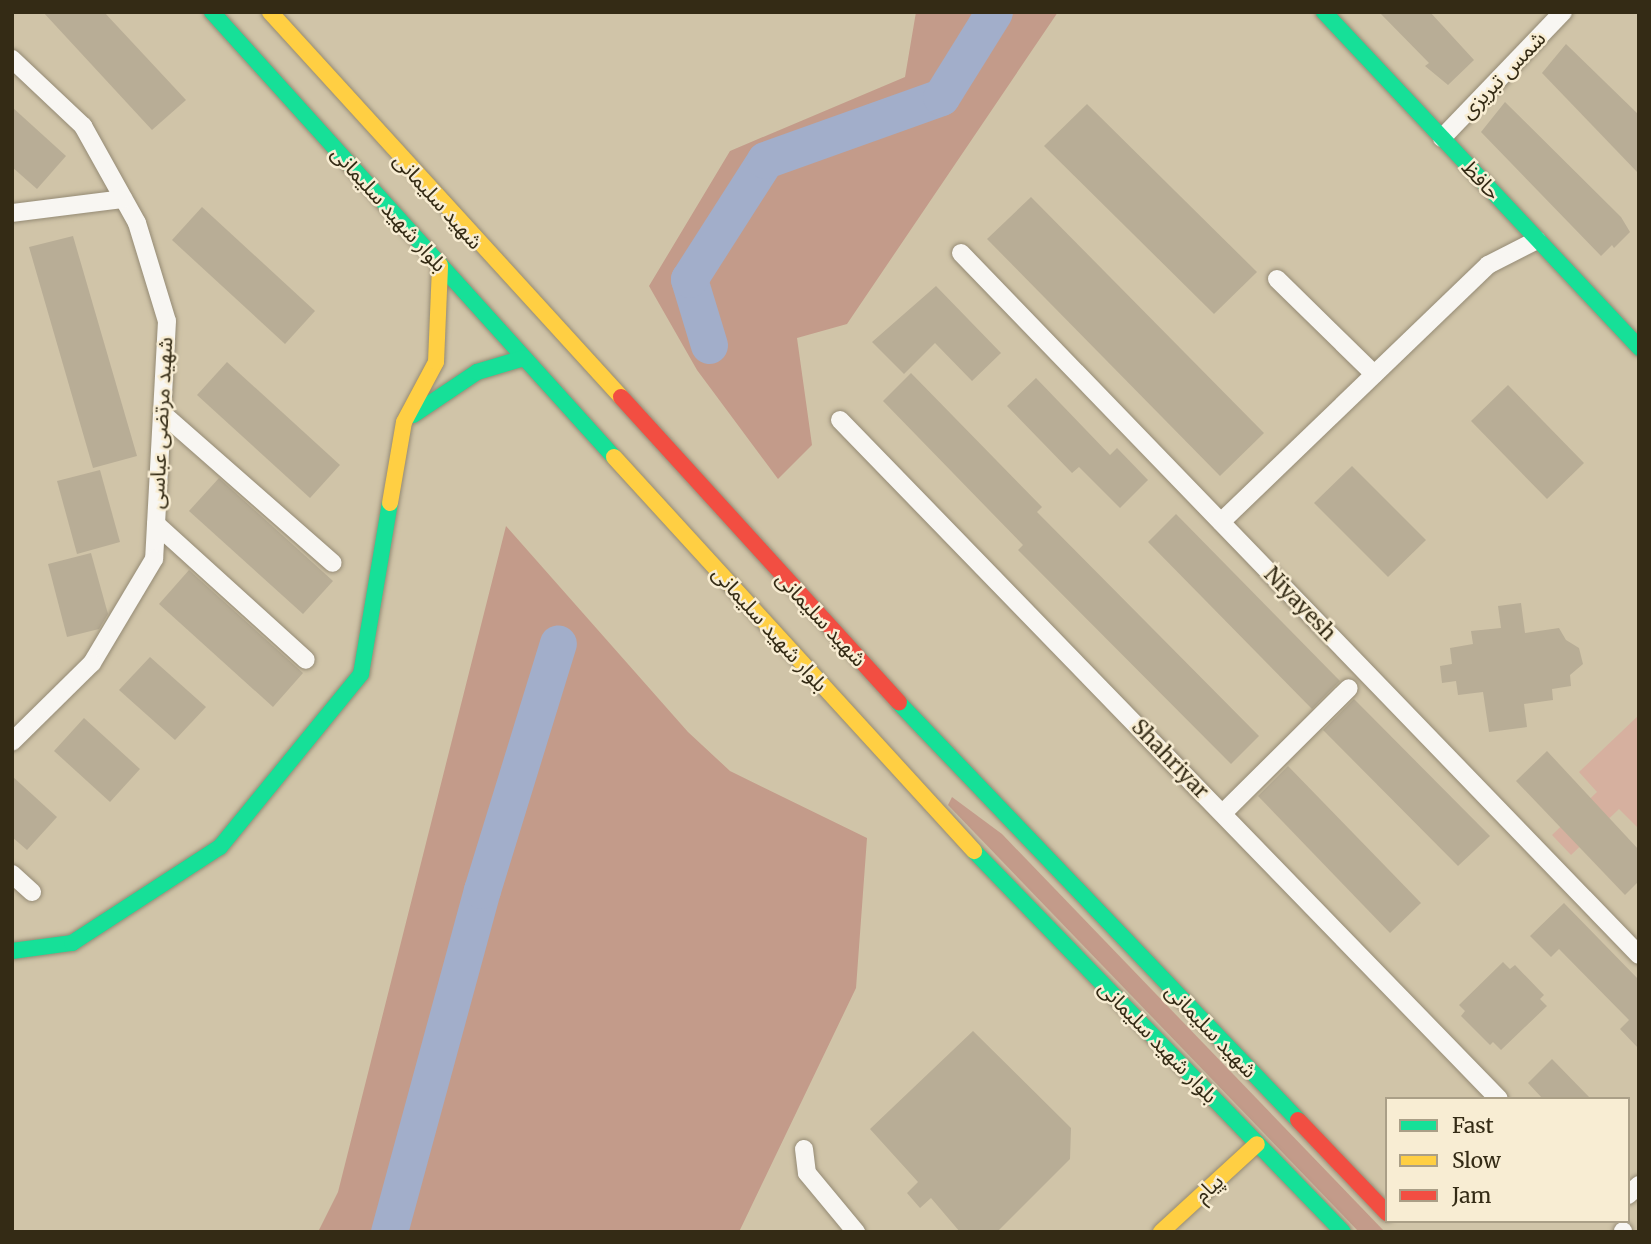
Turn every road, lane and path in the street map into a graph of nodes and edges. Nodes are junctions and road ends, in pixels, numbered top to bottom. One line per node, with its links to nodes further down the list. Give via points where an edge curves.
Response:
1 (212, 12): 11 (main road, بلوار شهید سلیمانی)
2 (270, 12): 25 (main road, شهید سلیمانی)
3 (1324, 12): 6 (main road, حافظ)
4 (1563, 12): 6 (street, شمس تبریزی)
5 (12, 59): 7 (street, شهید مرتضی عباسی, via 83,126)
6 (1442, 138): 9 (main road, حافظ)
7 (123, 199): 8 (street); 16 (street, شهید مرتضی عباسی, via 137,223 167,321)
8 (12, 213)
9 (1537, 240): 13 (main road, حافظ); 15 (street, via 1488,265)
10 (961, 253): 19 (street, Niyayesh)
11 (440, 265): 14 (main road, بلوار شهید سلیمانی); 18 (main road, via 436,362)
12 (1276, 279): 15 (street)
13 (1639, 348)
14 (524, 358): 18 (main road, via 477,372 436,395); 26 (main road, بلوار شهید سلیمانی)
15 (1374, 374): 19 (street)
16 (162, 413): 20 (street, شهید مرتضی عباسی); 21 (street)
17 (840, 420): 27 (street, Shahriyar)
18 (404, 422): 30 (main road, via 361,674 220,847 72,943)
19 (1221, 522): 31 (street, Niyayesh)
20 (156, 524): 22 (street); 24 (street, شهید مرتضی عباسی, via 154,559 92,663)
21 (333, 563)
22 (306, 660)
23 (1349, 688): 27 (street)
24 (12, 742)
25 (941, 766): 26 (main road); 35 (main road, شهید سلیمانی)
26 (915, 790): 33 (main road, بلوار شهید سلیمانی)
27 (1223, 813): 32 (street, Shahriyar)
28 (12, 874): 29 (street)
29 (32, 892)
30 (12, 951)
31 (1639, 955)
32 (1497, 1097)
33 (1256, 1144): 37 (main road, پیام); 38 (main road, بلوار شهید سلیمانی)
34 (804, 1149): 36 (street, via 807,1173)
35 (1385, 1211)
36 (856, 1232)
37 (1161, 1232)
38 (1343, 1232)

